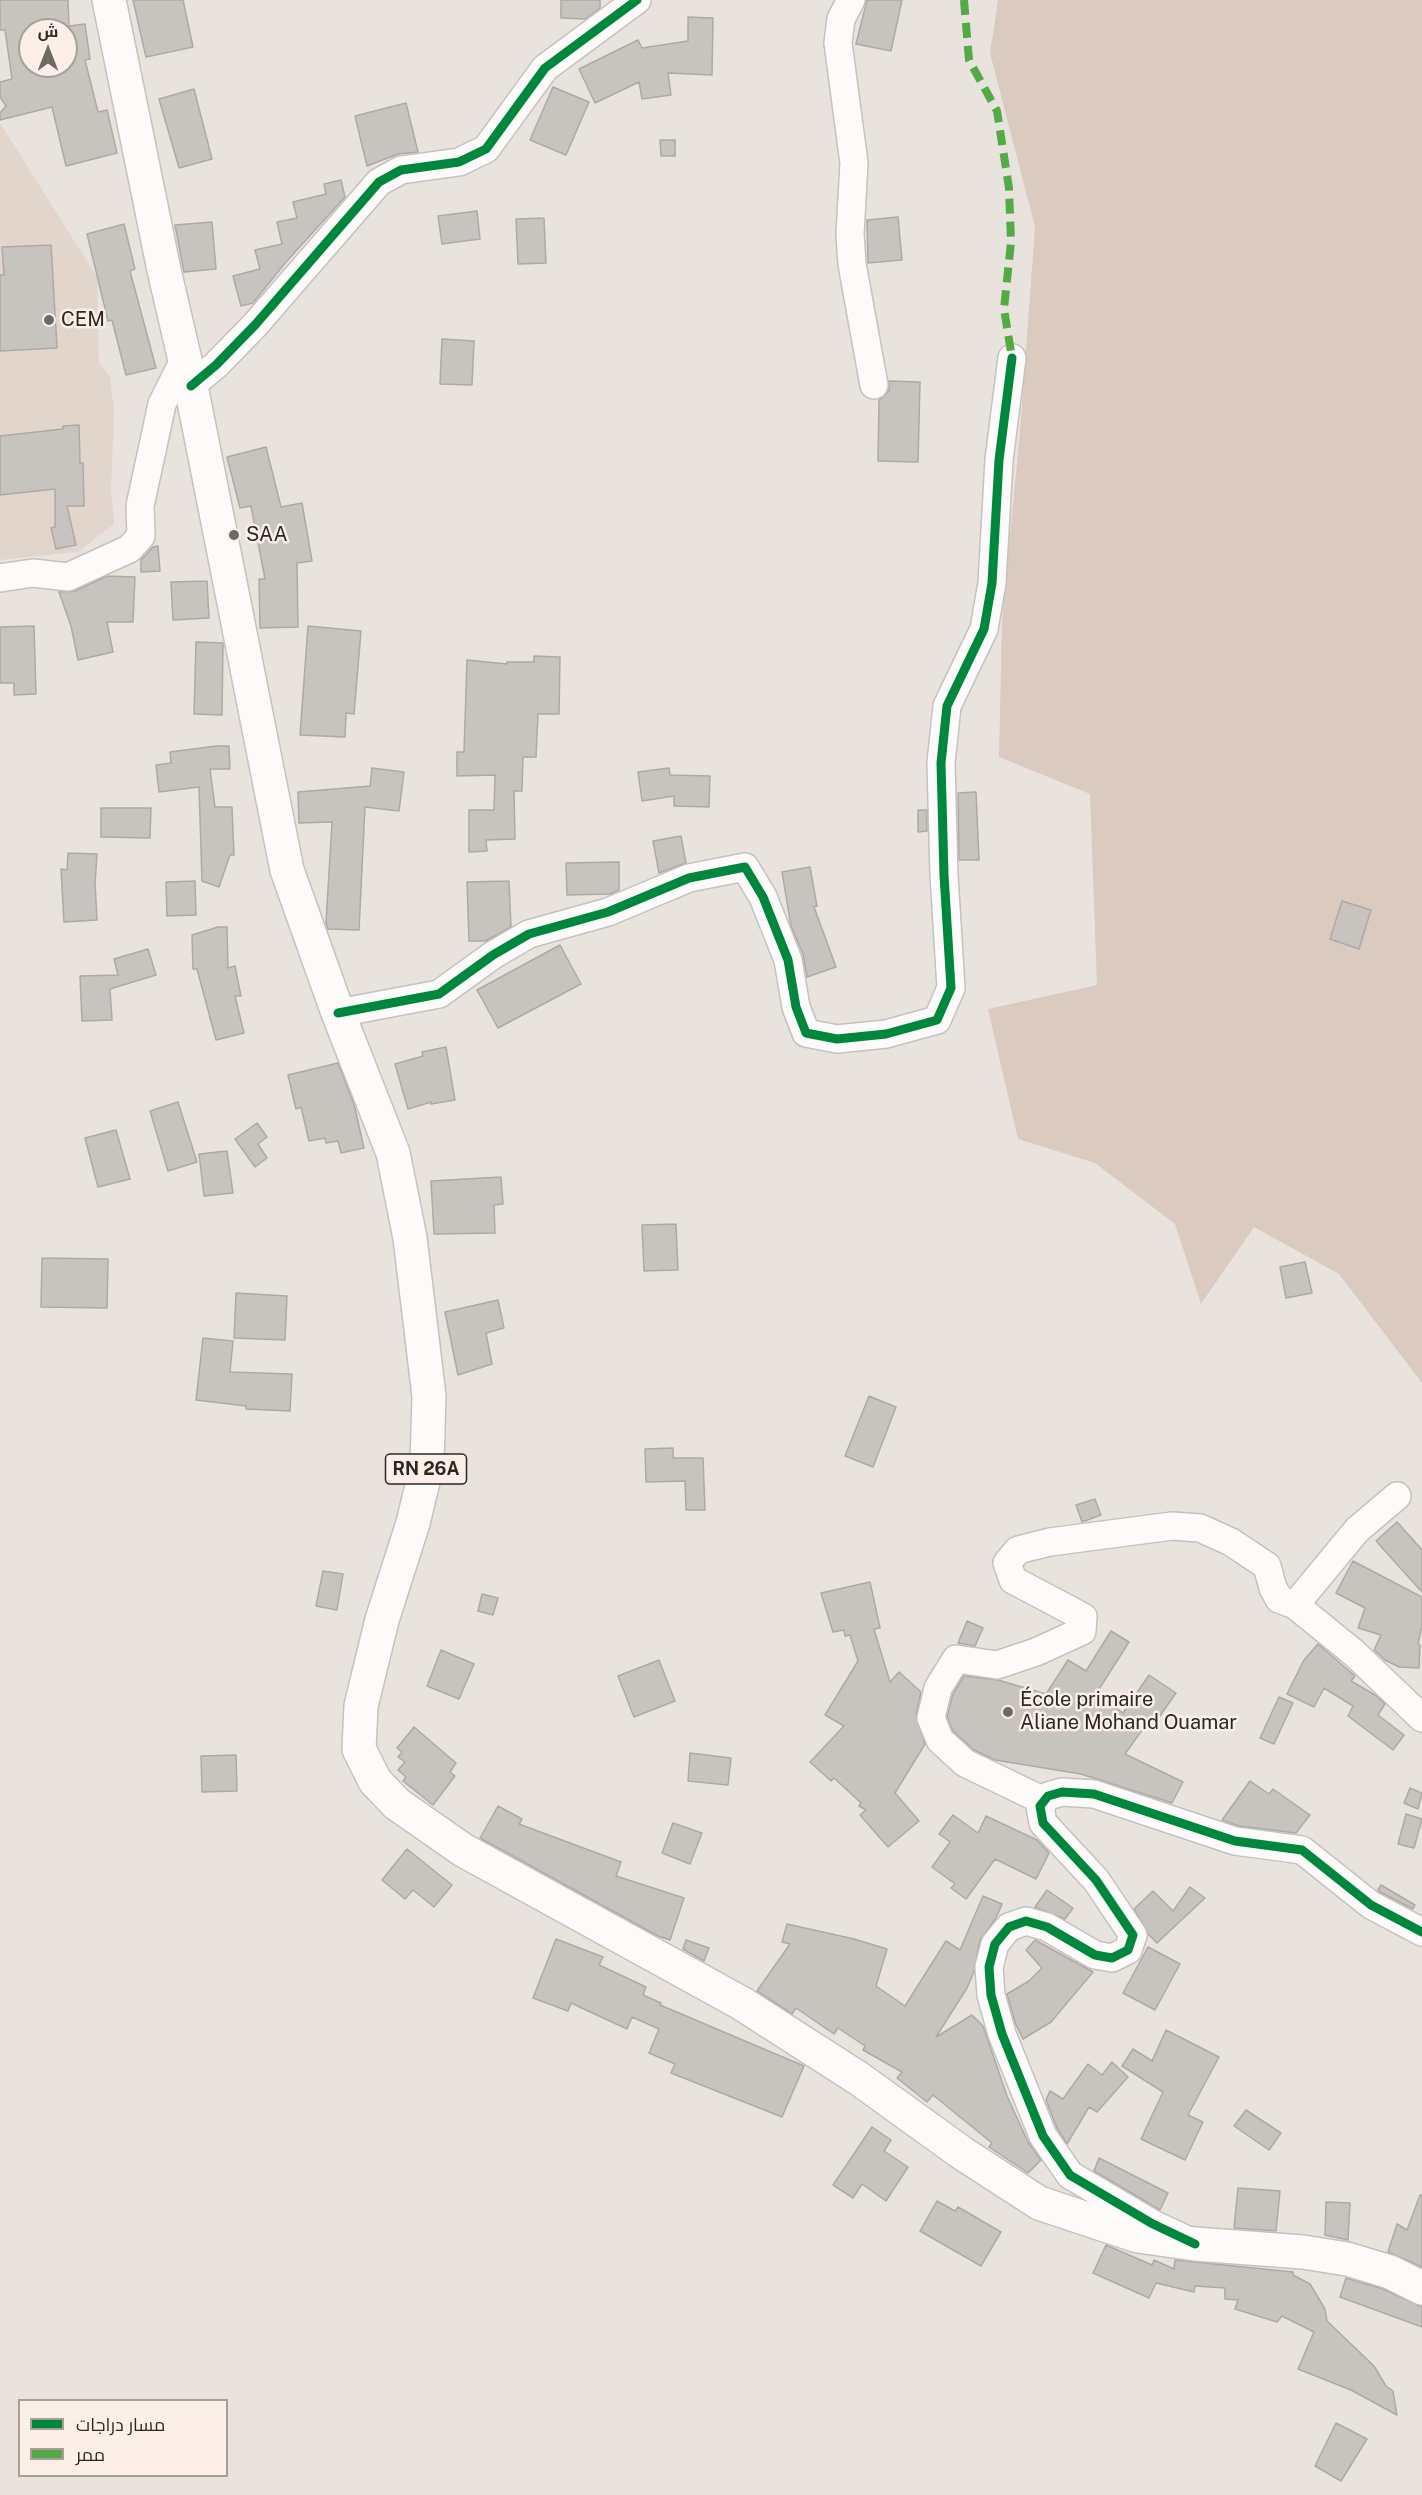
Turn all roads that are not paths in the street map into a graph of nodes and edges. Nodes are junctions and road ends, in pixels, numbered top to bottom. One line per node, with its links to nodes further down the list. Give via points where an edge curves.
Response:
1 (109, 0): 5 (main road, RN 26A)
2 (638, 0): 5 (street, via 545,68 486,149 459,162 401,170 379,183 216,365)
3 (851, 0): 6 (street, via 841,19 838,43 855,163 852,264)
4 (1012, 358): 8 (street, via 999,460 992,583 984,629 947,706 941,774 951,988 937,1020 886,1034 837,1039 806,1033 796,1007 788,960 763,897 745,867 689,878 608,912 529,934 439,993)
5 (187, 373): 7 (street, via 162,404 140,506 141,536 129,549 68,577 33,573); 8 (main road, RN 26A, via 287,870)
6 (874, 385)
7 (0, 578)
8 (338, 1013): 14 (main road, RN 26A, via 393,1153 410,1238 429,1396 427,1465 361,1706 359,1749 375,1781 397,1804 463,1850 741,2003 1039,2203 1138,2236)
9 (1397, 1496): 10 (street, via 1357,1530)
10 (1295, 1605): 11 (street, via 1354,1653); 12 (street, via 1279,1599 1267,1566 1231,1542 1200,1528 1172,1526 1018,1550 1007,1563 1013,1580 1083,1617 1082,1631 997,1665 956,1659 938,1688 930,1718 940,1740 965,1762)
11 (1422, 1718)
12 (1044, 1801): 13 (street, via 1062,1792 1094,1794 1235,1841 1302,1850 1371,1905); 14 (street, via 1040,1806 1044,1823 1096,1880 1133,1935 1128,1950 1112,1958 1095,1955 1047,1927 1026,1921 1009,1927 995,1944 989,1967 991,1995 1002,2034 1043,2136 1070,2175)
13 (1422, 1932)
14 (1195, 2244): 15 (main road, RN 26A, via 1291,2250 1347,2259 1390,2272)
15 (1422, 2288)

